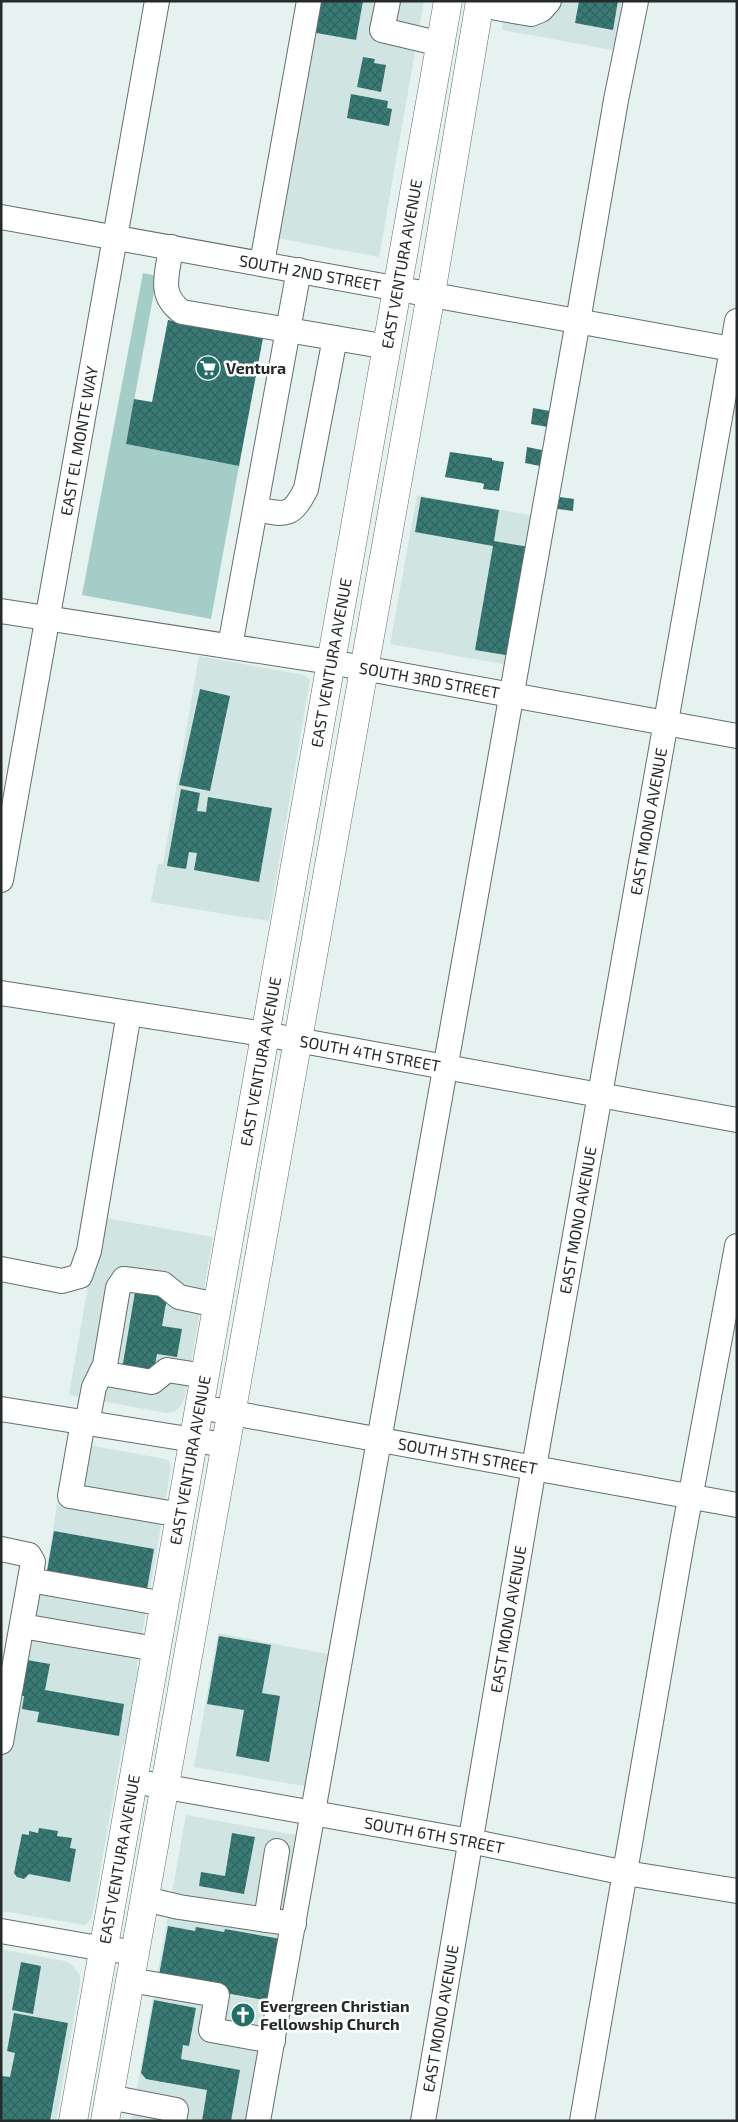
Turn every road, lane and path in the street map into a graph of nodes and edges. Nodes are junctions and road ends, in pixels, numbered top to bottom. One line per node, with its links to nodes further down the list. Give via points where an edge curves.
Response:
1 (157, 1): 10 (street, EAST EL MONTE WAY)
2 (309, 1): 12 (street)
3 (388, 1): 8 (street, via 382,30)
4 (448, 1): 8 (main road, EAST VENTURA AVENUE)
5 (549, 1): 7 (street, via 541,10 531,14)
6 (636, 1): 16 (street)
7 (480, 3): 15 (main road, EAST VENTURA AVENUE)
8 (441, 44): 14 (main road, EAST VENTURA AVENUE)
9 (1, 217): 10 (street, SOUTH 2ND STREET)
10 (116, 237): 11 (street, SOUTH 2ND STREET); 24 (street, EAST EL MONTE WAY)
11 (172, 247): 12 (street, SOUTH 2ND STREET); 18 (street, via 165,291 176,308 182,312)
12 (262, 263): 13 (street, SOUTH 2ND STREET)
13 (299, 270): 14 (street, SOUTH 2ND STREET); 18 (street)
14 (399, 288): 15 (street, SOUTH 2ND STREET); 20 (main road, EAST VENTURA AVENUE)
15 (431, 294): 16 (street, SOUTH 2ND STREET); 27 (main road, EAST VENTURA AVENUE)
16 (578, 321): 21 (street, SOUTH 2ND STREET); 28 (street)
17 (737, 321): 21 (street, EAST MONO AVENUE)
18 (289, 330): 19 (street); 22 (street)
19 (335, 338): 20 (street); 22 (street, via 306,489 297,507 282,514)
20 (388, 347): 26 (main road, EAST VENTURA AVENUE)
21 (734, 349): 29 (street, EAST MONO AVENUE)
22 (256, 509): 25 (street)
23 (1, 611): 24 (street, SOUTH 3RD STREET)
24 (48, 618): 25 (street, SOUTH 3RD STREET); 31 (street, EAST EL MONTE WAY)
25 (230, 646): 26 (street, SOUTH 3RD STREET)
26 (330, 662): 27 (street, SOUTH 3RD STREET); 34 (main road, EAST VENTURA AVENUE)
27 (363, 667): 28 (street, SOUTH 3RD STREET); 35 (main road, EAST VENTURA AVENUE)
28 (511, 695): 29 (street, SOUTH 3RD STREET); 36 (street)
29 (666, 724): 30 (street, SOUTH 3RD STREET); 37 (street, EAST MONO AVENUE)
30 (737, 736)
31 (1, 880)
32 (1, 993): 33 (street, SOUTH 4TH STREET)
33 (129, 1013): 34 (street, SOUTH 4TH STREET); 40 (street, via 89,1251 80,1276 62,1281)
34 (264, 1034): 35 (street, SOUTH 4TH STREET); 41 (main road, EAST VENTURA AVENUE)
35 (297, 1040): 36 (street, SOUTH 4TH STREET); 46 (main road, EAST VENTURA AVENUE)
36 (446, 1068): 37 (street, SOUTH 4TH STREET); 48 (street)
37 (600, 1096): 38 (street, SOUTH 4TH STREET); 51 (street, EAST MONO AVENUE)
38 (737, 1120)
39 (737, 1246): 52 (street)
40 (1, 1269)
41 (217, 1305): 42 (street, via 179,1297 163,1284 124,1279 118,1288); 43 (main road, EAST VENTURA AVENUE)
42 (101, 1373): 43 (street, via 152,1382 167,1370); 47 (street)
43 (205, 1376): 44 (main road, EAST VENTURA AVENUE)
44 (200, 1407): 46 (street, SOUTH 5TH STREET); 49 (main road, EAST VENTURA AVENUE)
45 (1, 1409): 47 (street)
46 (231, 1413): 48 (street, SOUTH 5TH STREET); 50 (main road, EAST VENTURA AVENUE)
47 (85, 1422): 49 (street); 54 (street, via 70,1496)
48 (379, 1439): 51 (street, SOUTH 5TH STREET); 63 (street)
49 (194, 1440): 50 (street); 54 (main road, EAST VENTURA AVENUE)
50 (225, 1446): 62 (main road, EAST VENTURA AVENUE)
51 (534, 1467): 52 (street, SOUTH 5TH STREET); 64 (street, EAST MONO AVENUE)
52 (690, 1497): 53 (street, SOUTH 5TH STREET); 66 (street)
53 (737, 1505)
54 (181, 1515): 57 (main road, EAST VENTURA AVENUE)
55 (1, 1550): 56 (street, via 29,1555 33,1562)
56 (30, 1580): 57 (street); 58 (street)
57 (165, 1604): 59 (main road, EAST VENTURA AVENUE)
58 (22, 1626): 59 (street); 60 (street)
59 (156, 1649): 61 (main road, EAST VENTURA AVENUE)
60 (1, 1742)
61 (133, 1781): 62 (street, SOUTH 6TH STREET); 72 (main road, EAST VENTURA AVENUE)
62 (165, 1786): 63 (street, SOUTH 6TH STREET); 68 (main road, EAST VENTURA AVENUE)
63 (313, 1813): 64 (street, SOUTH 6TH STREET); 70 (street)
64 (470, 1841): 66 (street, SOUTH 6TH STREET); 80 (street, EAST MONO AVENUE)
65 (277, 1851): 69 (street)
66 (626, 1873): 67 (street, SOUTH 6TH STREET); 81 (street)
67 (737, 1891)
68 (145, 1899): 69 (street); 73 (main road, EAST VENTURA AVENUE)
69 (266, 1920): 70 (street)
70 (294, 1924): 75 (street)
71 (1, 1931): 72 (street)
72 (104, 1949): 73 (street); 77 (main road, EAST VENTURA AVENUE)
73 (135, 1952): 74 (main road, EAST VENTURA AVENUE)
74 (130, 1980): 75 (street, via 217,1995 211,2030); 76 (main road, EAST VENTURA AVENUE)
75 (273, 2041): 79 (street)
76 (107, 2109): 78 (street, via 176,2110)
77 (73, 2121)
78 (174, 2121)
79 (258, 2121)
80 (422, 2121)
81 (582, 2121)

